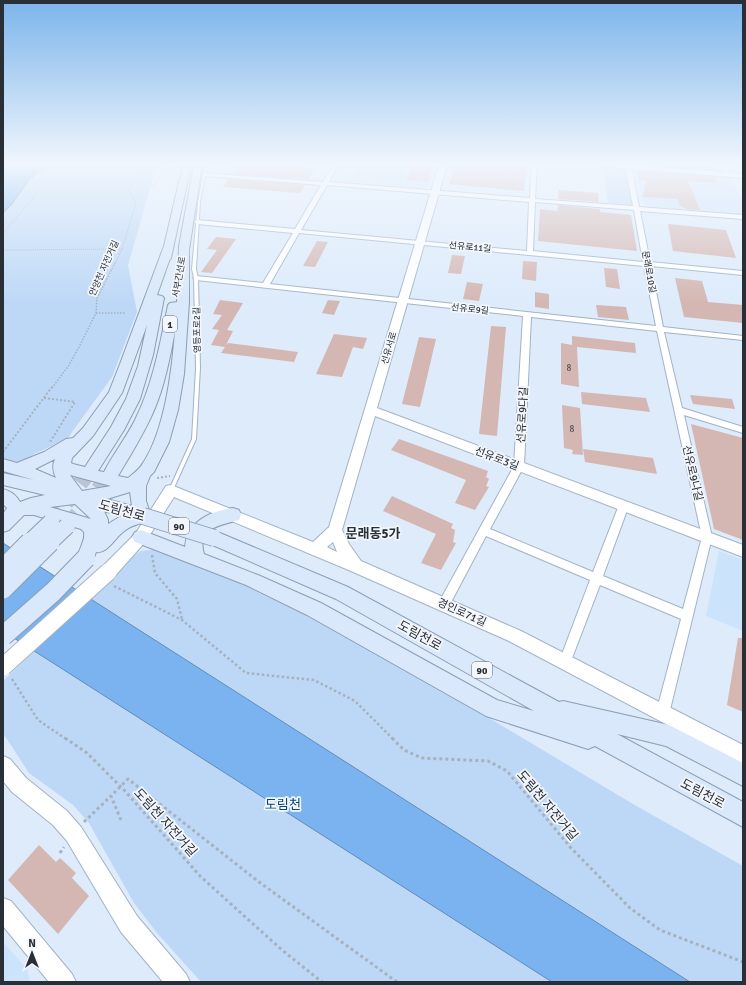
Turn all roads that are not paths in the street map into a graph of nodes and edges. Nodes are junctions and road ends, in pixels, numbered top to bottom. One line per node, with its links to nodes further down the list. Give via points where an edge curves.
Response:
1 (176, 211): 14 (main road, 서부간선로 / 1)
2 (192, 211): 13 (main road, 서부간선로 / 1)
3 (198, 211): 10 (lane, 영등포로2길)
4 (309, 211): 11 (street)
5 (429, 211): 12 (street, 선유서로)
6 (532, 211): 15 (street)
7 (637, 211): 16 (street, 문래로10길)
8 (671, 211): 9 (street)
9 (743, 217)
10 (197, 222): 11 (street, 선유로11길); 18 (lane, 영등포로2길, via 194,269)
11 (298, 231): 12 (street, 선유로11길); 19 (street)
12 (420, 243): 15 (street, 선유로11길); 20 (street, 선유서로)
13 (184, 246): 31 (main road, 서부간선로 / 1, via 156,386 142,420); 33 (main road, 1, via 184,292 177,381 173,404 160,444)
14 (168, 247): 27 (main road, 1, via 120,380 107,406); 30 (main road, 서부간선로 / 1, via 148,354 138,388 126,413)
15 (530, 253): 16 (street, 선유로11길)
16 (648, 264): 17 (street, 선유로11길); 22 (street, 문래로10길)
17 (743, 273)
18 (196, 278): 19 (street, 선유로9길); 34 (lane, 영등포로2길, via 198,368 194,440)
19 (266, 286): 20 (street, 선유로9길)
20 (403, 301): 21 (street, 선유로9길); 24 (street, 선유서로)
21 (527, 315): 22 (street, 선유로9길); 29 (street, 선유로9다길)
22 (660, 329): 23 (street, 선유로9길); 25 (street, 선유로9나길)
23 (743, 338)
24 (371, 410): 29 (street, 선유로3길); 40 (street, 선유서로)
25 (678, 410): 26 (street); 43 (street, 선유로9나길)
26 (743, 430)
27 (88, 432): 28 (main road, 1); 32 (main road)
28 (63, 459): 33 (main road, via 64,466 72,471 121,482); 35 (main road, via 62,476)
29 (519, 466): 36 (street, 선유로3길); 41 (street, 선유로9다길)
30 (92, 468)
31 (112, 472)
32 (7, 478): 35 (main road, 도림천로 / 90); 39 (main road, via 11,501 15,508)
33 (144, 479): 35 (main road, via 118,489); 37 (main road, 1, via 138,483 137,491)
34 (171, 483): 38 (street, 경인로71길); 42 (street)
35 (78, 497): 37 (main road, 도림천로 / 90); 39 (main road, via 37,503); 44 (main road, via 98,515 100,520 100,530)
36 (624, 505): 43 (street, 선유로3길); 51 (street)
37 (143, 516): 47 (main road, via 128,519 116,526); 58 (main road, 도림천로 / 90, bridge, via 214,538 342,593)
38 (232, 516): 45 (street, 경인로71길); 48 (main road, via 211,521 201,529 192,546)
39 (11, 517): 44 (main road, via 34,509 87,524 94,533)
40 (335, 530): 45 (street, 선유서로); 49 (street, via 343,548)
41 (484, 531): 51 (street); 53 (street, 선유로9다길)
42 (141, 537): 48 (main road); 57 (street, bridge, via 108,577)
43 (707, 537): 46 (street, 선유로3길); 54 (street, 선유로9나길)
44 (93, 541): 47 (main road)
45 (315, 549): 49 (street, 경인로71길)
46 (743, 550)
47 (86, 558): 55 (main road, bridge)
48 (197, 558): 60 (main road, via 314,609 493,709)
49 (356, 566): 53 (street, 경인로71길)
50 (3, 569): 52 (main road, bridge, via 59,524)
51 (597, 578): 54 (street); 56 (street)
52 (3, 589)
53 (444, 604): 56 (street, 경인로71길)
54 (687, 616): 59 (street, 선유로9나길)
55 (3, 636)
56 (565, 662): 59 (street, 경인로71길)
57 (7, 672)
58 (545, 706): 60 (main road, 도림천로 / 90); 63 (main road, via 669,736)
59 (663, 713): 61 (street, 경인로71길)
60 (618, 747): 64 (main road, 도림천로 / 90)
61 (743, 755)
62 (3, 766): 67 (street, via 74,834 128,924)
63 (743, 775)
64 (743, 815)
65 (3, 909): 66 (street)
66 (64, 982)
67 (178, 982)

